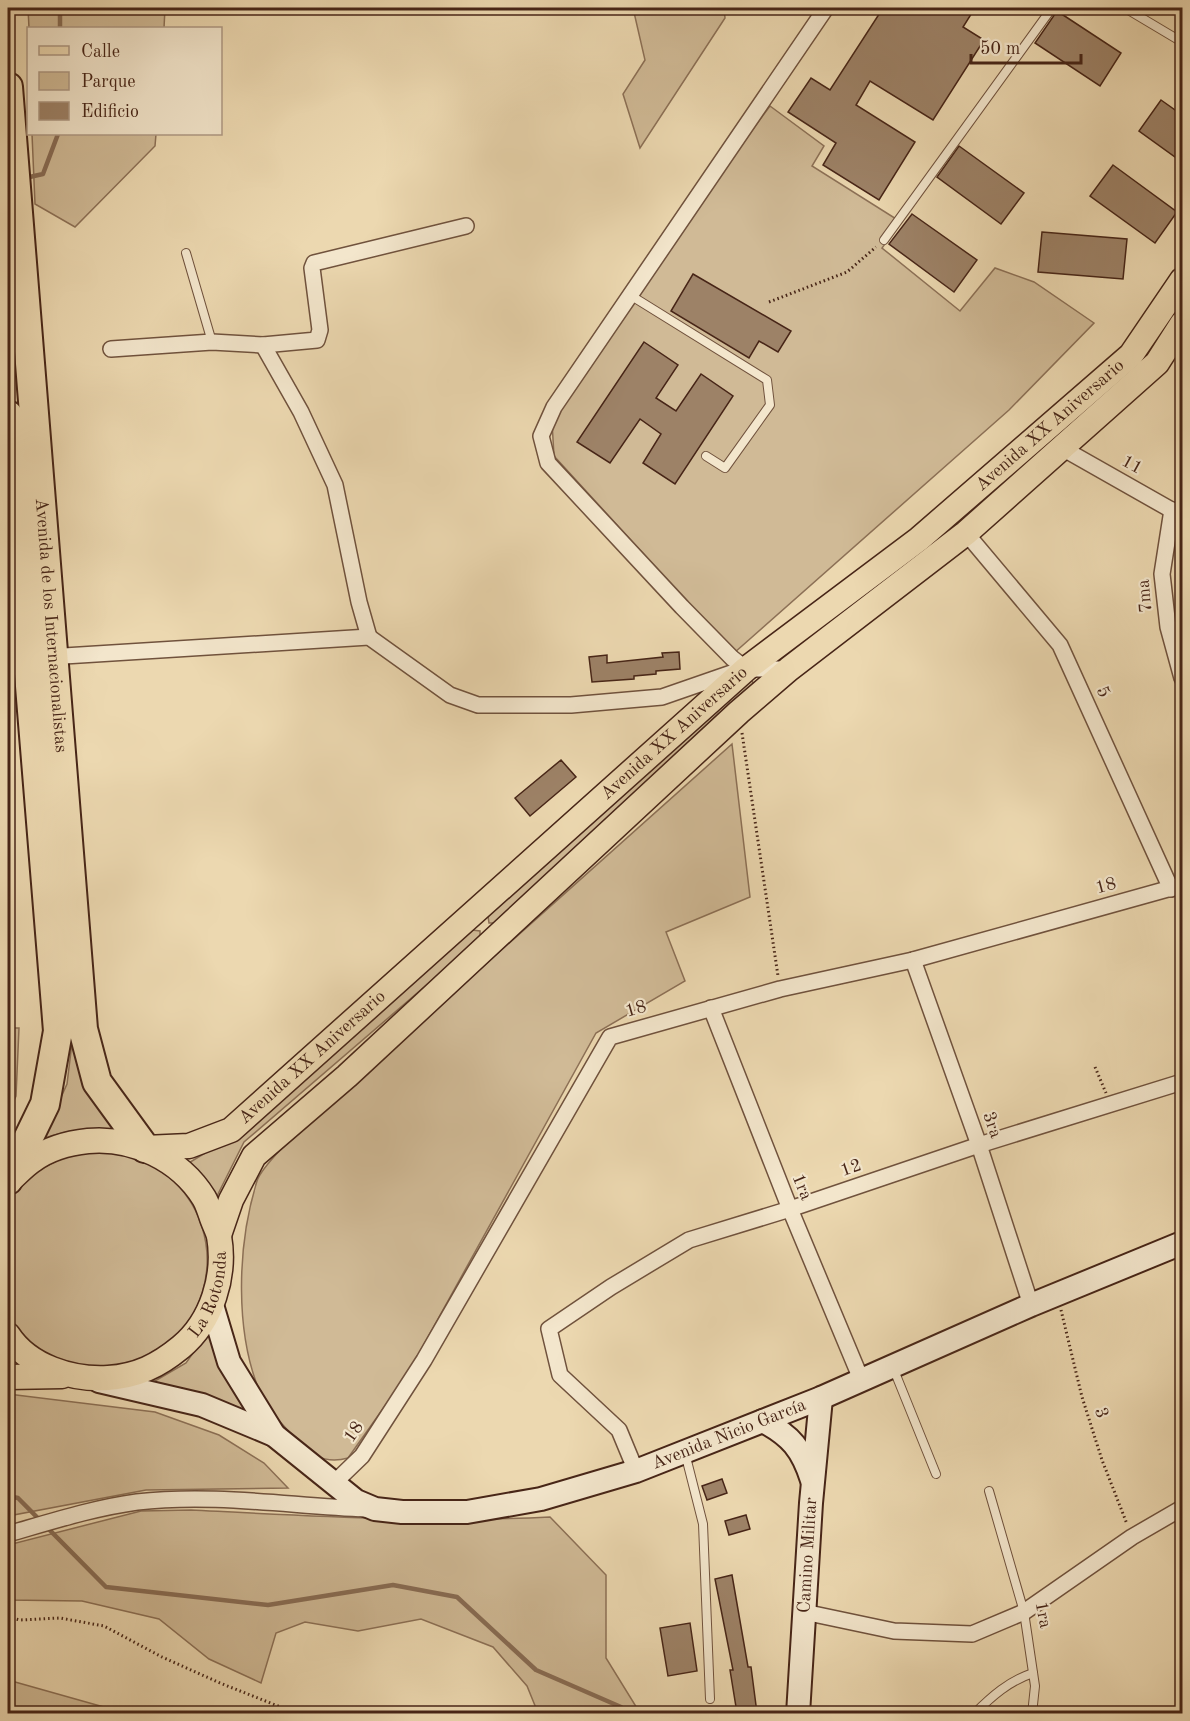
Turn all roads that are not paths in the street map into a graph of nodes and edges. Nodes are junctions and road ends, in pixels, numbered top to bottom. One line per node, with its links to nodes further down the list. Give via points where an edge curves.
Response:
1 (826, 8): 10 (street)
2 (1052, 8): 7 (lane)
3 (1125, 8): 4 (lane)
4 (1182, 42)
5 (8, 87): 22 (highway, Avenida de los Internacionalistas, via 22,260)
6 (466, 226): 13 (street, via 314,263 319,337)
7 (884, 240)
8 (186, 253): 12 (lane)
9 (1182, 280): 23 (main road, Avenida XX Aniversario, via 1131,355 919,539)
10 (630, 295): 17 (lane, via 767,380 770,405 725,468); 23 (street, via 554,406 541,436 548,463 682,607)
11 (1182, 324): 16 (main road, Avenida XX Aniversario, via 1157,363)
12 (212, 342): 13 (street); 14 (street)
13 (263, 345): 21 (street, via 301,412 335,485)
14 (111, 349)
15 (8, 426): 20 (highway, Avenida de los Internacionalistas)
16 (1062, 448): 18 (street, 11); 19 (main road, Avenida XX Aniversario)
17 (706, 456)
18 (1177, 513): 25 (street, 7ma, via 1162,574 1168,627)
19 (966, 534): 24 (main road, Avenida XX Aniversario); 26 (street, 5, via 1060,645)
20 (13, 559): 22 (highway, Avenida de los Internacionalistas)
21 (369, 637): 22 (street); 23 (street, via 450,694 478,705 571,705 662,697)
22 (41, 658): 31 (highway, Avenida de los Internacionalistas, via 83,1029 97,1082); 32 (highway, Avenida de los Internacionalistas, via 58,1031 45,1104)
23 (746, 669): 24 (street); 31 (main road, Avenida XX Aniversario, via 231,1130 189,1146)
24 (789, 669): 34 (main road, Avenida XX Aniversario, via 356,1068 254,1156 231,1200)
25 (1182, 678)
26 (1177, 887): 27 (street, 18)
27 (913, 960): 28 (street, 18); 30 (street, 3ra)
28 (711, 1008): 33 (street, 1ra); 50 (street, 18, via 610,1037 424,1360 362,1456)
29 (1182, 1082): 30 (street, 12)
30 (979, 1145): 33 (street, 12); 37 (street, 3ra)
31 (145, 1148): 32 (main road, La Rotonda, via 107,1139 69,1143 34,1159); 34 (main road, La Rotonda, via 179,1168 205,1198)
32 (8, 1182)
33 (790, 1209): 42 (street, 1ra); 47 (street, 12, via 689,1240 549,1329 560,1376 619,1430)
34 (219, 1235): 36 (main road, La Rotonda, via 220,1270)
35 (1182, 1243): 37 (main road, Avenida Nicio García)
36 (212, 1305): 41 (main road, La Rotonda, via 192,1338 163,1362 127,1377); 45 (main road, via 229,1362)
37 (1030, 1305): 39 (main road, Avenida Nicio García)
38 (8, 1335): 41 (main road, La Rotonda, via 39,1363)
39 (893, 1367): 42 (main road, Avenida Nicio García); 48 (lane)
40 (8, 1377): 41 (main road)
41 (80, 1377): 45 (main road, via 202,1405)
42 (861, 1379): 43 (main road, Avenida Nicio García)
43 (821, 1398): 44 (main road, Avenida Nicio García); 49 (main road, Camino Militar)
44 (763, 1421): 46 (main road, Avenida Nicio García); 49 (main road, via 789,1438 804,1457)
45 (274, 1435): 50 (main road, Avenida Nicio García)
46 (685, 1452): 47 (main road, Avenida Nicio García); 58 (lane, via 703,1524)
47 (636, 1471): 53 (main road, Avenida Nicio García, via 541,1499 467,1512)
48 (936, 1474)
49 (812, 1482): 55 (main road, Camino Militar)
50 (333, 1484): 53 (main road, Avenida Nicio García)
51 (989, 1491): 56 (lane, 1ra)
52 (1182, 1508): 56 (street, via 1132,1537)
53 (375, 1509): 54 (street, via 192,1499 136,1502)
54 (8, 1534)
55 (804, 1612): 56 (street, via 894,1631 972,1634); 59 (main road, Camino Militar)
56 (1024, 1612): 57 (lane, 1ra)
57 (1033, 1673): 60 (lane, via 1017,1678); 61 (lane, 1ra)
58 (710, 1699)
59 (798, 1713)
60 (974, 1713)
61 (1032, 1713)

